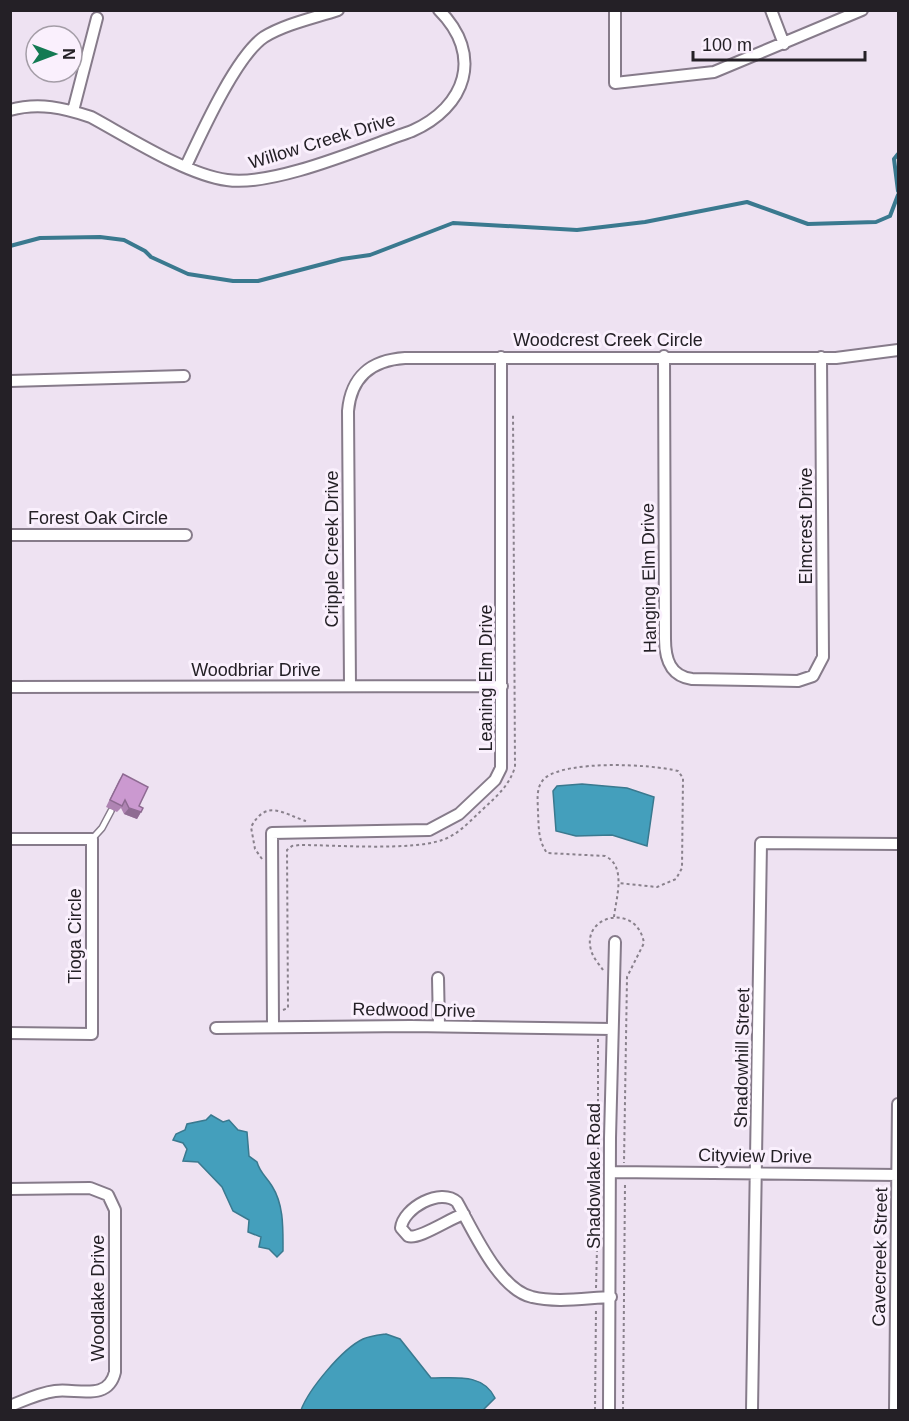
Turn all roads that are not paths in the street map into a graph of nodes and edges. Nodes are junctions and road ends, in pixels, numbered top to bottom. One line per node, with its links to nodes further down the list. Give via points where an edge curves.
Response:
1 (338, 10): 10 (street, via 272,33 255,45 239,66)
2 (439, 10): 10 (street, Willow Creek Drive, via 455,27 463,51 462,80 451,105 432,122 265,179 228,180)
3 (615, 10): 7 (street, via 615,83 714,72)
4 (771, 10): 7 (street)
5 (862, 10): 7 (street)
6 (97, 18): 9 (street)
7 (784, 44)
8 (10, 110): 9 (street, Willow Creek Drive, via 36,106)
9 (73, 111): 10 (street, Willow Creek Drive)
10 (186, 166)
11 (898, 350): 14 (street, Woodcrest Creek Circle)
12 (664, 356): 13 (street, Woodcrest Creek Circle); 14 (street, Woodcrest Creek Circle); 20 (street, Hanging Elm Drive, via 664,639 669,666 692,679)
13 (501, 357): 17 (street, Woodcrest Creek Circle, via 380,362 365,371 354,385); 22 (street, Leaning Elm Drive)
14 (821, 357): 20 (street, Elmcrest Drive, via 823,657 813,676)
15 (184, 376): 16 (street)
16 (10, 381)
17 (348, 411): 21 (street, Cripple Creek Drive)
18 (10, 535): 19 (street, Forest Oak Circle)
19 (186, 535)
20 (798, 681)
21 (350, 686): 22 (street, Woodbriar Drive); 23 (street, Woodbriar Drive)
22 (502, 686): 30 (street, Leaning Elm Drive, via 500,773 448,822 420,832 272,833)
23 (10, 687)
24 (111, 811): 26 (lane)
25 (10, 839): 26 (street)
26 (92, 839): 34 (street, Tioga Circle, via 92,1034)
27 (898, 844): 37 (street, Shadowhill Street, via 761,843)
28 (615, 942): 33 (street, Shadowlake Road)
29 (438, 978): 31 (street)
30 (273, 1026): 31 (street, Redwood Drive); 32 (street, Redwood Drive)
31 (439, 1026): 33 (street, Redwood Drive)
32 (216, 1028)
33 (612, 1029): 36 (street, Shadowlake Road)
34 (10, 1034)
35 (898, 1104): 38 (street, Cavecreek Street)
36 (611, 1172): 37 (street, Cityview Drive); 41 (street, Shadowlake Road)
37 (757, 1172): 38 (street, Cityview Drive); 44 (street, Shadowhill Street)
38 (898, 1175): 45 (street, Cavecreek Street)
39 (10, 1189): 42 (street, Woodlake Drive, via 97,1190 111,1199 115,1214 115,1372 111,1382 98,1392 48,1392)
40 (464, 1214): 40 (street, via 453,1198 442,1195 408,1213 401,1228 413,1238); 41 (street, via 503,1278 518,1292 534,1298)
41 (611, 1297): 43 (street, Shadowlake Road)
42 (10, 1406)
43 (609, 1410)
44 (752, 1410)
45 (895, 1410)

